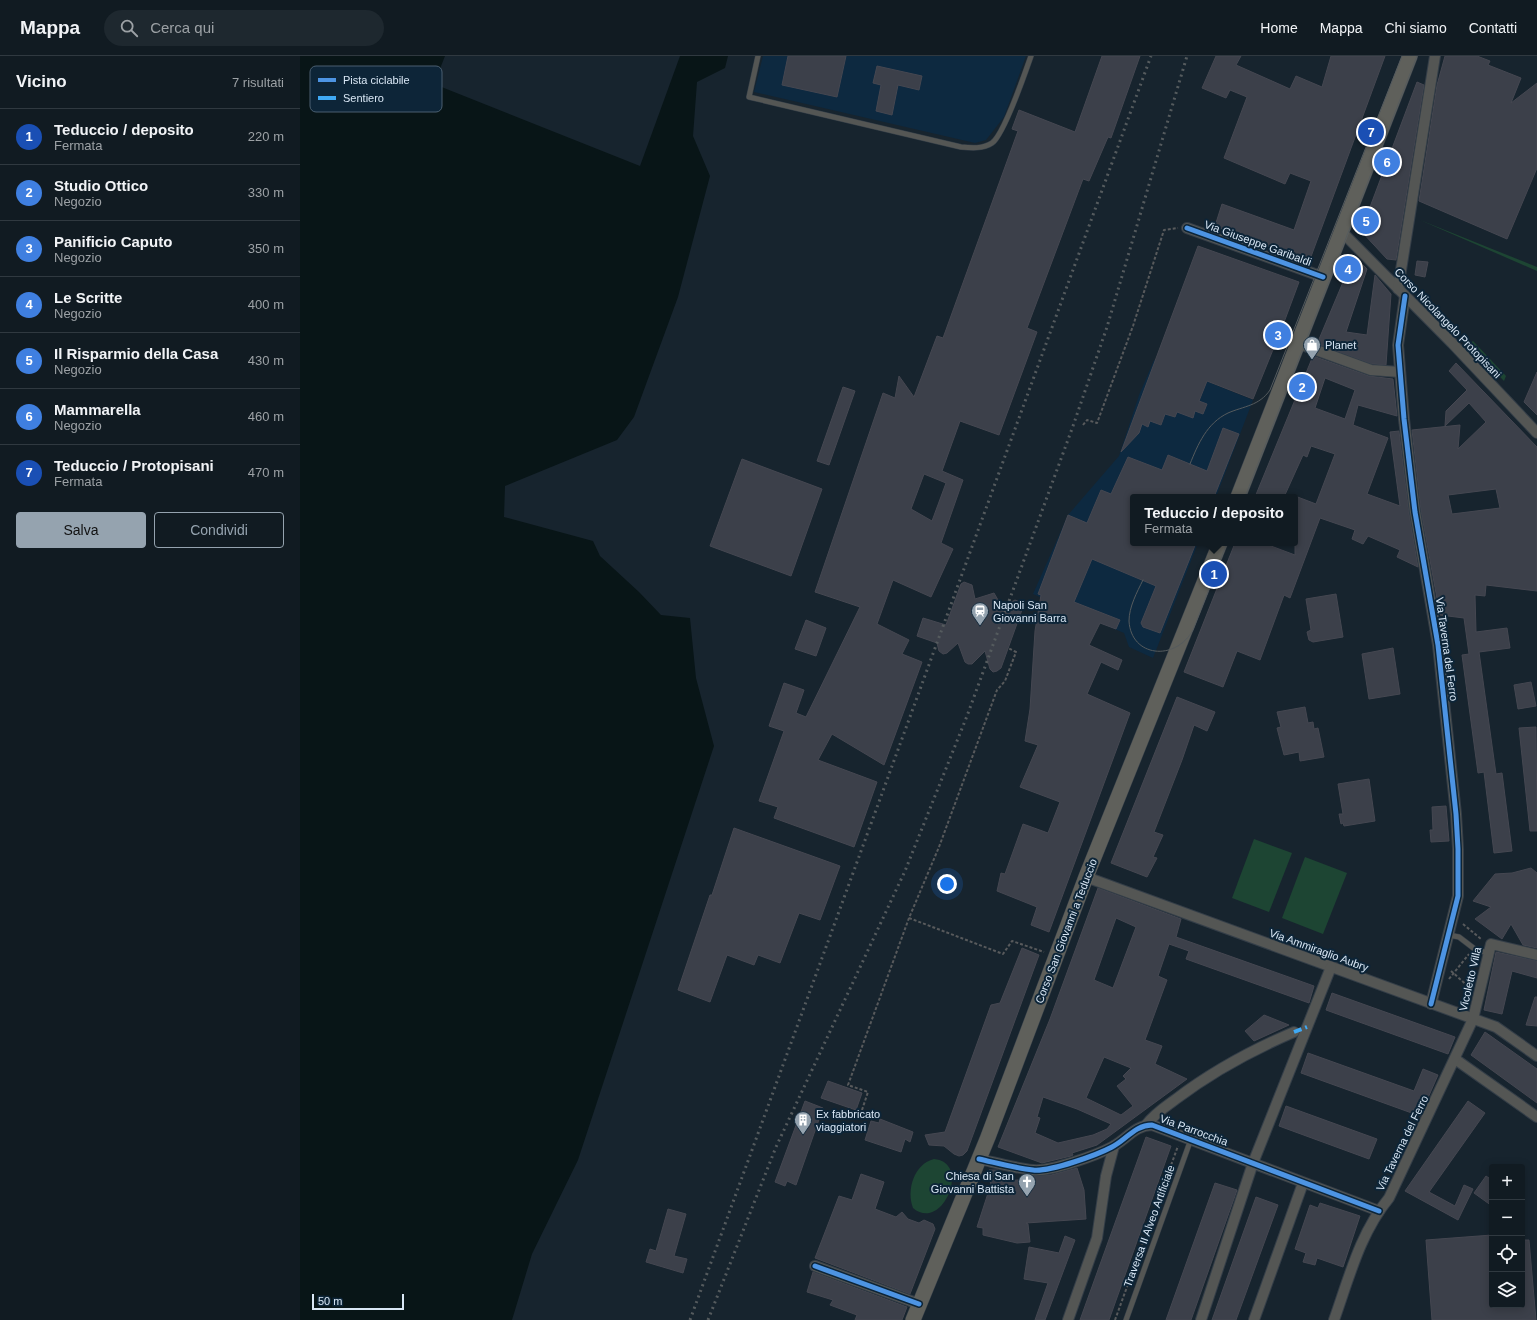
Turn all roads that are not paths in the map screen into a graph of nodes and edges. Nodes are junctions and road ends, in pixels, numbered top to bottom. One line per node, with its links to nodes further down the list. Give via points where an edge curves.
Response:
1 (758, 56): 2 (lane, via 749,97 961,147 977,148 992,143 1006,120)
2 (1031, 56)
3 (1436, 56): 8 (street, Via Taverna del Ferro)
4 (1410, 60): 6 (main road)
5 (1187, 228): 7 (street, Via Giuseppe Garibaldi)
6 (1341, 231): 7 (main road); 8 (street, Corso Nicolangelo Protopisani)
7 (1323, 278): 9 (main road)
8 (1402, 293): 10 (street, Via Taverna del Ferro, via 1398,345); 11 (street, Corso Nicolangelo Protopisani)
9 (1297, 343): 10 (street, via 1371,370); 12 (main road)
10 (1400, 372): 15 (street, Via Taverna del Ferro, via 1415,512 1438,645 1456,814 1458,896)
11 (1537, 433)
12 (1239, 494)
13 (1219, 546): 14 (main road, Corso San Giovanni a Teduccio)
14 (1086, 877): 18 (street, Via Ammiraglio Aubry); 28 (main road, Corso San Giovanni a Teduccio)
15 (1449, 935): 16 (lane, via 1459,937 1473,948); 19 (street, Via Taverna del Ferro)
16 (1487, 948): 17 (street, Vicoletto Villa, via 1491,944); 20 (street, Vicoletto Villa)
17 (1537, 955)
18 (1331, 967): 19 (street, Via Ammiraglio Aubry); 29 (street)
19 (1431, 1004): 20 (street, Via Ammiraglio Aubry)
20 (1473, 1019): 22 (street, Via Ammiraglio Aubry, via 1496,1027); 23 (street, Via Taverna del Ferro)
21 (1294, 1032): 25 (street, via 1261,1046 1210,1075 1155,1114)
22 (1537, 1056)
23 (1455, 1059): 24 (street); 31 (street, Via Taverna del Ferro, via 1389,1198)
24 (1537, 1117)
25 (1146, 1125): 26 (street, Via Parrocchia, via 1158,1126); 27 (street, Via Parrocchia)
26 (1191, 1139): 29 (street, Via Parrocchia); 36 (lane, Traversa II Alveo Artificiale)
27 (1114, 1146): 28 (street, Via Parrocchia, via 1096,1156 1049,1169 1034,1170); 35 (street, via 1106,1176 1097,1238)
28 (979, 1159): 33 (main road, Corso San Giovanni a Teduccio)
29 (1253, 1163): 30 (street, Via Parrocchia); 37 (street)
30 (1303, 1183): 31 (street, Via Parrocchia); 38 (street)
31 (1379, 1211): 39 (street, Via Taverna del Ferro, via 1360,1248)
32 (815, 1266): 33 (street)
33 (919, 1304): 34 (main road, Corso San Giovanni a Teduccio)
34 (913, 1320)
35 (1068, 1320)
36 (1126, 1320)
37 (1201, 1320)
38 (1254, 1320)
39 (1334, 1320)

